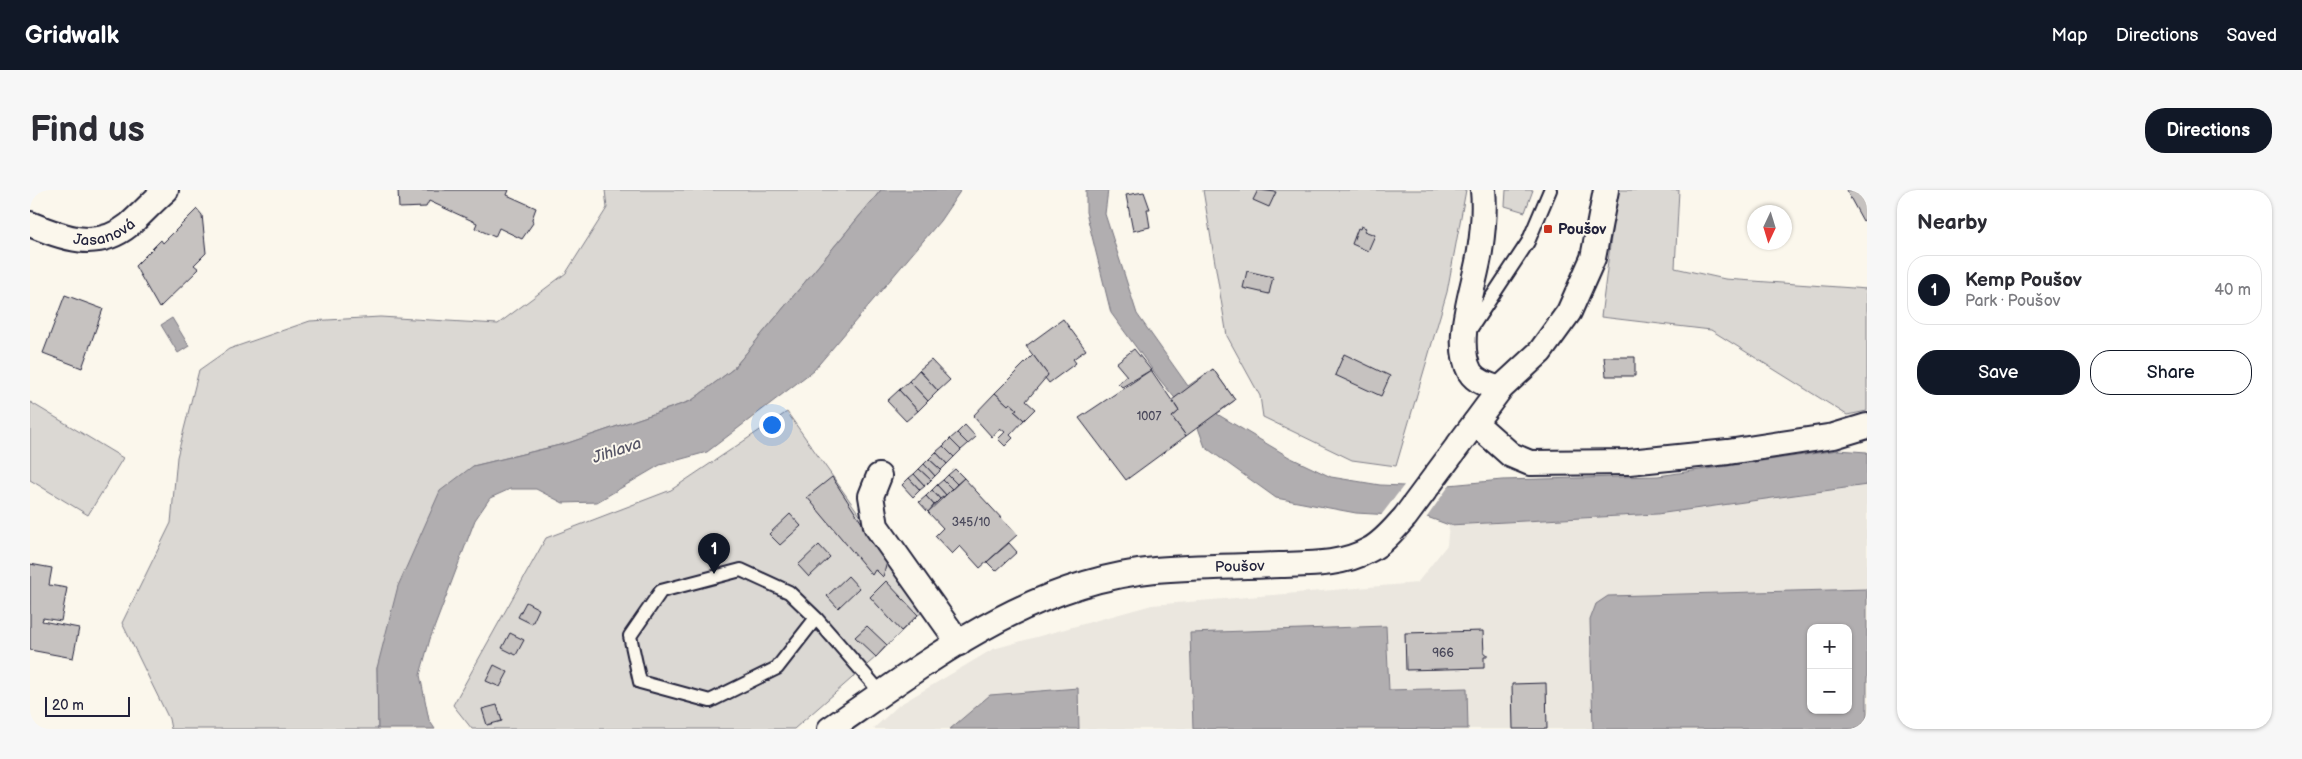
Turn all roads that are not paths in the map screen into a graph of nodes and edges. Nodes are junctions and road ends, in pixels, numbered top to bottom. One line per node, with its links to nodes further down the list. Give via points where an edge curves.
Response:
1 (166, 190): 5 (street, Jasanová, via 128,226 101,240 68,239)
2 (1483, 190): 6 (street, via 1480,250)
3 (1550, 190): 6 (lane, via 1528,242)
4 (1606, 190): 7 (street, Poušov, via 1594,258 1569,312 1540,352)
5 (30, 224)
6 (1463, 341): 7 (street, via 1471,374 1484,384)
7 (1500, 389): 8 (street, Poušov)
8 (1475, 423): 9 (street, via 1511,455 1530,463 1629,462 1728,452 1834,436); 12 (street, Poušov, via 1405,517 1388,536 1359,555 1328,563 1117,574 1018,608)
9 (1867, 426)
10 (879, 476): 12 (street, via 871,496 876,526)
11 (816, 618): 11 (lane, via 789,592 741,570 661,591 630,636 640,682 710,701 777,668); 13 (lane)
12 (959, 643): 13 (street, Poušov)
13 (882, 694): 14 (street, Poušov)
14 (830, 729)

